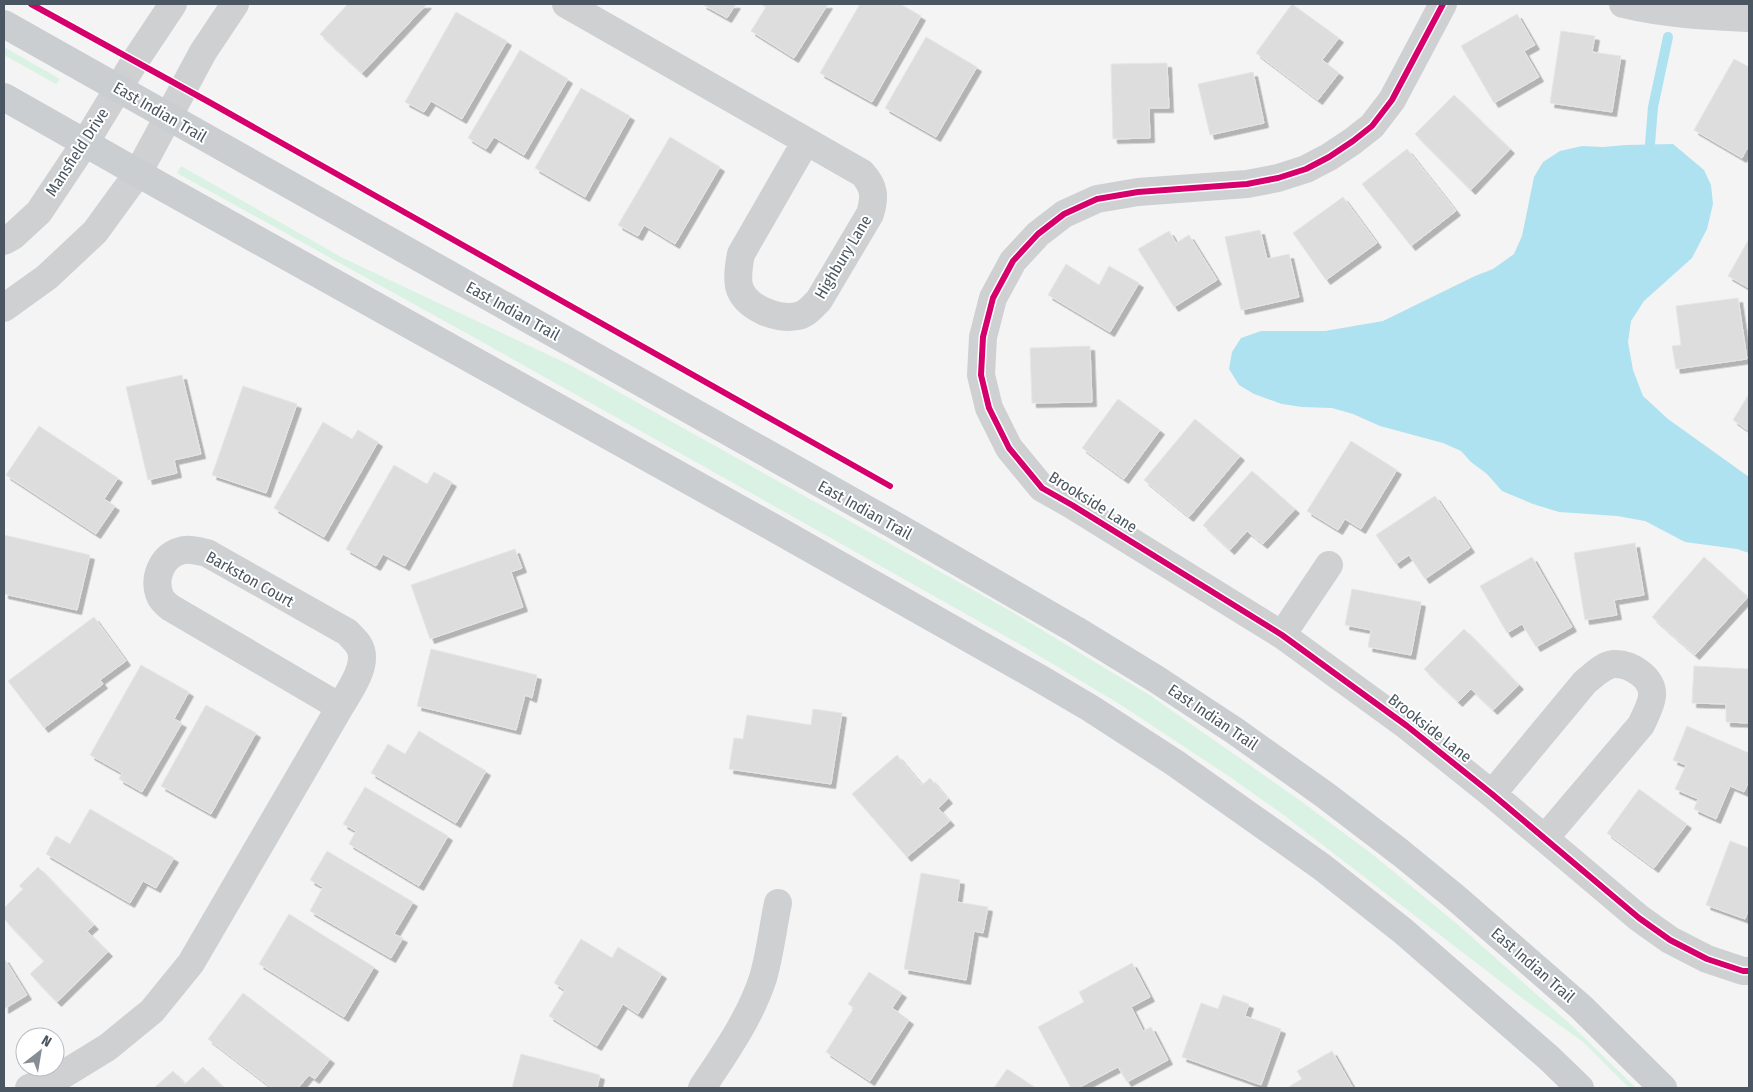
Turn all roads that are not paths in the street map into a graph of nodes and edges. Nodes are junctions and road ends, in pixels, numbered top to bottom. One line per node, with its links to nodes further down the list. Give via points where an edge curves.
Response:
1 (173, 4): 8 (street, Mansfield Drive)
2 (235, 4): 10 (street, via 202,52)
3 (566, 4): 11 (street, Highbury Lane)
4 (1443, 4): 17 (street, Brookside Lane, via 1392,100 1372,126 1353,141 1306,170 1278,178 1247,184 1138,192 1097,199 1064,214 1038,234 1013,261 994,298 984,337 981,375 989,408 1009,448 1042,488)
5 (1623, 4): 6 (street, via 1644,9)
6 (1749, 18)
7 (4, 24): 8 (main road, East Indian Trail)
8 (118, 88): 10 (main road, East Indian Trail); 12 (street, Mansfield Drive)
9 (4, 97): 12 (main road)
10 (167, 117): 13 (street); 26 (main road, East Indian Trail, via 896,526 1156,679 1325,795 1409,860 1581,1007)
11 (806, 141): 11 (street, Highbury Lane, via 741,254 738,270 739,287 748,300 757,308 784,317 798,316 819,300 870,214 874,198 871,185 862,174)
12 (85, 143): 13 (main road); 14 (street, Mansfield Drive, via 38,212)
13 (138, 173): 15 (street, via 95,232 47,278); 25 (main road, via 1090,708 1175,763 1329,873 1403,931)
14 (4, 241)
15 (4, 308)
16 (1329, 565): 17 (street)
17 (1282, 635): 19 (street, Brookside Lane, via 1407,726)
18 (340, 707): 18 (street, Barkston Court, via 358,674 362,659 359,646 347,632 207,553 181,551 168,557 160,569 157,583 161,598 171,608); 23 (street, Barkston Court, via 191,963 152,1011 108,1048 64,1074)
19 (1492, 794): 20 (street, Brookside Lane); 20 (street, via 1585,682 1599,670 1613,664 1639,671 1652,694 1641,725)
20 (1545, 838): 22 (street, Brookside Lane, via 1639,918 1670,940 1707,960)
21 (778, 903): 24 (street, via 763,976 753,1002)
22 (1749, 971)
23 (29, 1088)
24 (702, 1088)
25 (1580, 1088)
26 (1663, 1088)

